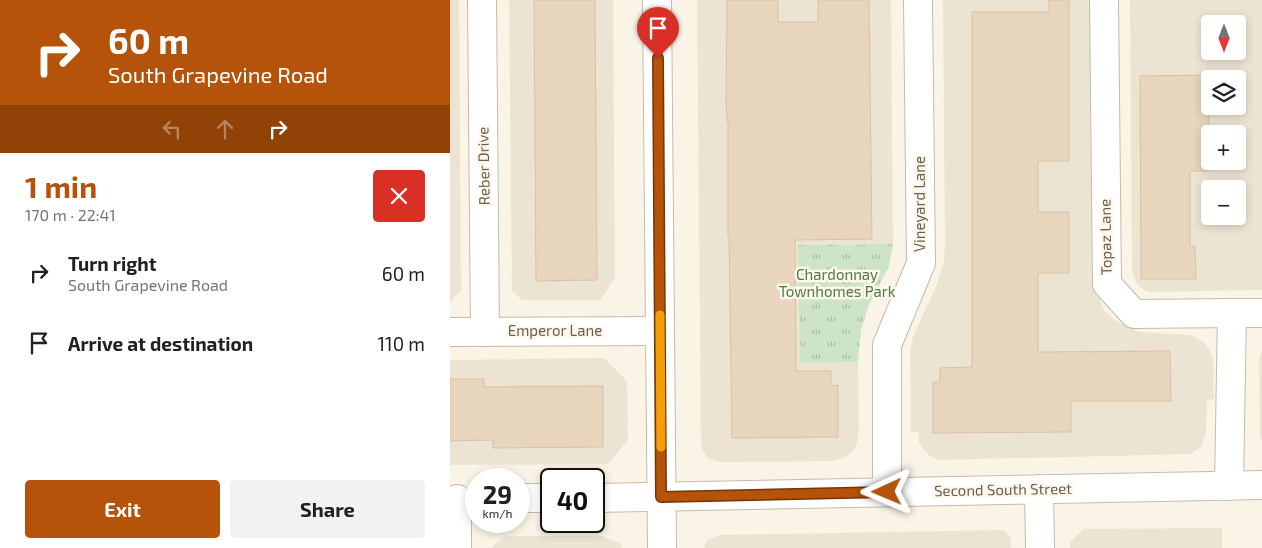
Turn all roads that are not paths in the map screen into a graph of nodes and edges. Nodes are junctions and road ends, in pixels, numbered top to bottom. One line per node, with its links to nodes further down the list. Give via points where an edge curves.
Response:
1 (482, 0): 9 (street, Reber Drive)
2 (657, 0): 7 (street)
3 (918, 0): 13 (street, Vineyard Lane, via 920,263 887,345)
4 (1104, 0): 5 (street, Topaz Lane, via 1107,284 1134,314)
5 (1232, 313): 6 (street, Topaz Lane); 11 (street)
6 (1262, 313)
7 (660, 331): 9 (street, Emperor Lane); 14 (street)
8 (450, 332): 9 (street, Emperor Lane)
9 (485, 332)
10 (1262, 485): 11 (street, Second South Street)
11 (1229, 486): 12 (street, Second South Street)
12 (1039, 490): 13 (street, Second South Street); 19 (street)
13 (887, 492): 14 (street, Second South Street)
14 (661, 497): 15 (street, Second South Street); 18 (street)
15 (605, 498)
16 (461, 499): 17 (street)
17 (457, 548)
18 (662, 548)
19 (1040, 548)

